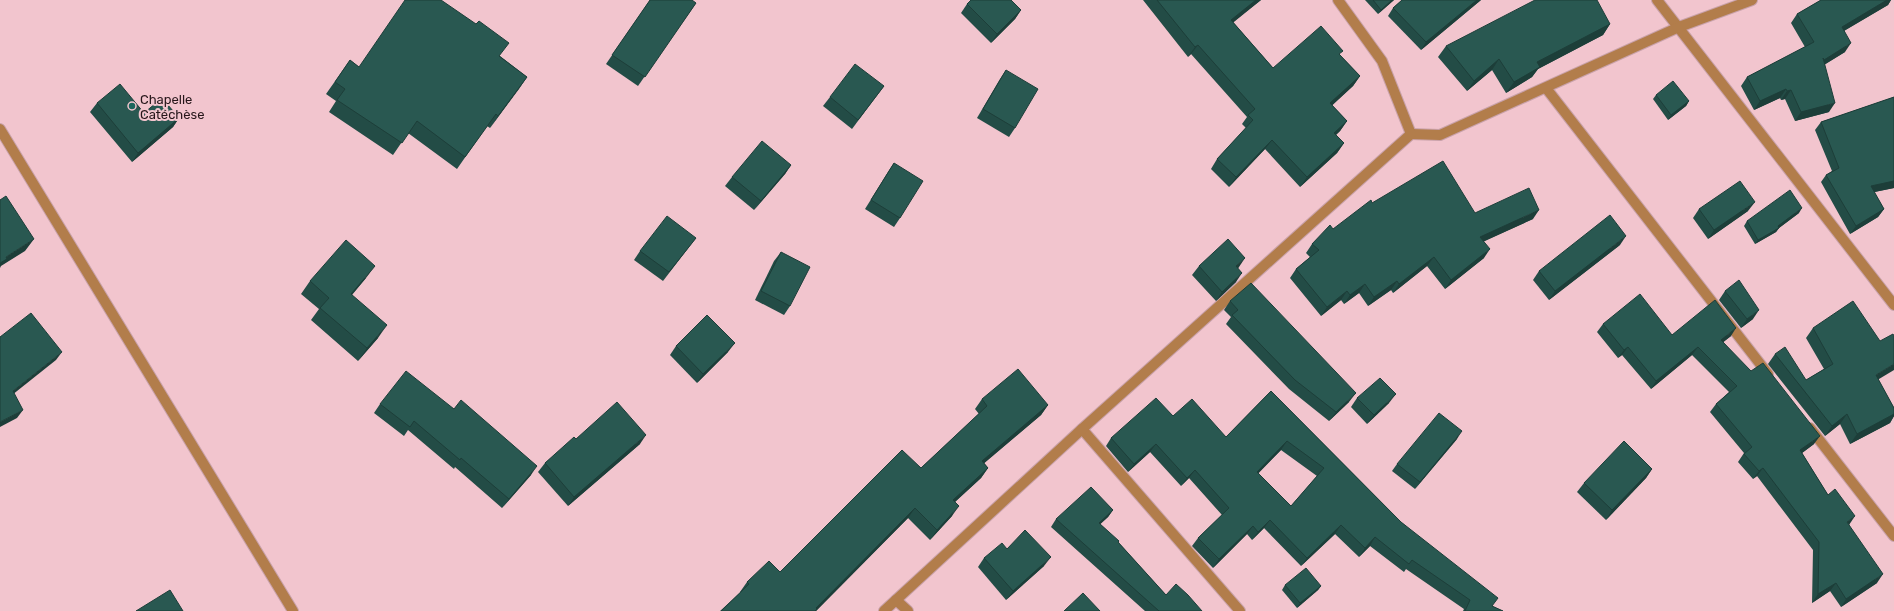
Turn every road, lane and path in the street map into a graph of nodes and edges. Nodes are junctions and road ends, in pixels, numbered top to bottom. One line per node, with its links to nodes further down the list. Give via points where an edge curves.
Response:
1 (1338, 0): 7 (street, via 1382,61)
2 (1657, 0): 4 (street)
3 (1752, 0): 4 (street)
4 (1679, 27): 5 (street); 8 (street)
5 (1546, 88): 7 (street, via 1440,135); 9 (street)
6 (0, 129): 14 (street)
7 (1411, 134): 11 (street)
8 (1894, 305)
9 (1776, 385)
10 (1806, 422): 12 (street)
11 (1082, 429): 13 (street); 17 (street)
12 (1894, 536)
13 (896, 600): 15 (street); 16 (street)
14 (294, 611)
15 (884, 611)
16 (908, 611)
17 (1240, 611)

